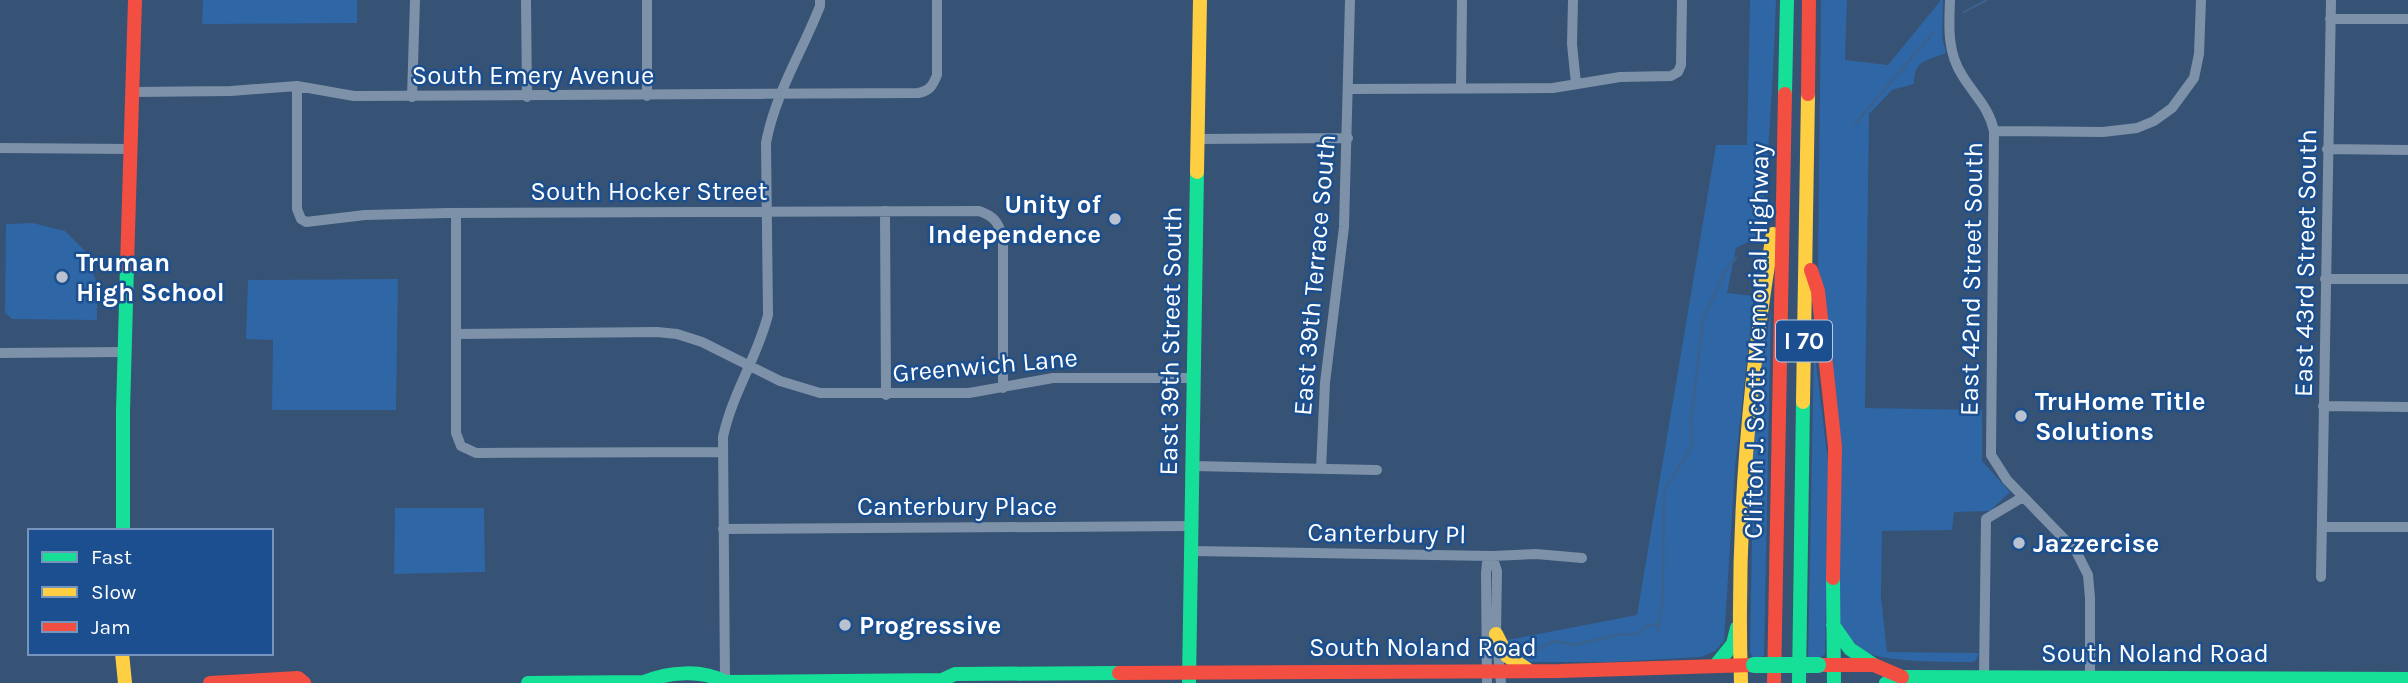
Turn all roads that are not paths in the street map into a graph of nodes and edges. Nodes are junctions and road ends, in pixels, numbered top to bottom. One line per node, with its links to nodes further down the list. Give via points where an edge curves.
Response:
1 (135, 0): 23 (main road)
2 (415, 0): 26 (street)
3 (526, 0): 27 (street)
4 (646, 0): 25 (street)
5 (820, 0): 24 (street, via 806,42)
6 (937, 0): 24 (street, South Emery Avenue, via 937,75 925,92)
7 (1200, 0): 30 (main road, East 39th Street South)
8 (1350, 0): 22 (street, East 39th Terrace South)
9 (1462, 0): 21 (street)
10 (1573, 0): 19 (street)
11 (1682, 0): 19 (street, via 1681,65 1676,74)
12 (1787, 0): 35 (main road, Clifton J. Scott Memorial Highway / I 70)
13 (1810, 0): 39 (main road, Clifton J. Scott Memorial Highway / I 70)
14 (1950, 0): 28 (street, East 42nd Street South, via 1952,50 1962,75 1986,107)
15 (2201, 0): 28 (street, via 2194,78 2172,108 2154,121 2103,132)
16 (2331, 0): 17 (street, East 43rd Street South)
17 (2330, 19): 18 (street); 33 (street, East 43rd Street South)
18 (2408, 19)
19 (1576, 84): 21 (street)
20 (297, 86): 23 (street, South Emery Avenue, via 231,92); 26 (street, South Emery Avenue, via 354,96); 38 (street, South Hocker Street, via 297,209 301,219)
21 (1461, 88): 22 (street)
22 (1349, 89): 29 (street, East 39th Terrace South)
23 (132, 92): 32 (main road)
24 (779, 94): 25 (street, South Emery Avenue); 36 (street, via 766,143)
25 (647, 96): 27 (street, South Emery Avenue)
26 (412, 97): 27 (street, South Emery Avenue)
27 (527, 97)
28 (1994, 131): 55 (street, East 42nd Street South, via 1990,445 1991,455)
29 (1348, 138): 30 (street); 53 (street, East 39th Terrace South, via 1345,228 1326,370)
30 (1198, 139): 46 (main road, East 39th Street South)
31 (0, 148): 32 (street)
32 (131, 149): 43 (main road)
33 (2327, 149): 34 (street); 40 (street, East 43rd Street South)
34 (2408, 150)
35 (1784, 172): 65 (main road, via 1764,284 1749,420); 91 (main road, Clifton J. Scott Memorial Highway / I 70)
36 (766, 211): 37 (street, South Hocker Street); 38 (street, South Hocker Street); 45 (street, via 768,315)
37 (885, 211): 47 (street, South Hocker Street, via 979,211 999,223 1003,237); 48 (street)
38 (457, 213): 42 (street)
39 (1805, 252): 66 (main road, via 1818,291 1835,447); 92 (main road, Clifton J. Scott Memorial Highway / I 70)
40 (2325, 279): 41 (street); 49 (street, East 43rd Street South)
41 (2408, 279)
42 (456, 334): 45 (street, Greenwich Lane, via 677,334); 51 (street, via 456,433 466,450)
43 (125, 352): 44 (street); 59 (main road)
44 (0, 353)
45 (751, 366): 48 (street, Greenwich Lane, via 820,393); 51 (street, via 726,419)
46 (1195, 378): 47 (street, Greenwich Lane, via 1053,378); 52 (main road, East 39th Street South)
47 (1003, 388): 48 (street, Greenwich Lane)
48 (886, 395)
49 (2323, 406): 50 (street); 57 (street, East 43rd Street South)
50 (2408, 407)
51 (722, 452): 60 (street)
52 (1193, 466): 53 (street); 56 (main road, East 39th Street South)
53 (1321, 469): 54 (street)
54 (1377, 470)
55 (2023, 497): 76 (street, via 1986,519); 80 (street, via 2076,551 2088,575)
56 (1192, 526): 60 (street, Canterbury Place); 61 (main road, East 39th Street South)
57 (2322, 527): 58 (street); 64 (street, East 43rd Street South)
58 (2408, 527)
59 (123, 529)
60 (723, 529): 89 (street)
61 (1191, 551): 62 (street, Canterbury Pl); 78 (main road, East 39th Street South)
62 (1492, 556): 63 (street, Canterbury Pl); 67 (street, via 1497,571); 74 (street, via 1486,573)
63 (1582, 558)
64 (2321, 577)
65 (1739, 617): 69 (main road, via 1733,644); 70 (main road)
66 (1832, 623): 71 (main road); 72 (main road, via 1851,652)
67 (1496, 634): 73 (main road, via 1507,659); 74 (street)
68 (122, 655): 83 (main road)
69 (1716, 665): 70 (main road, South Noland Road); 73 (main road, South Noland Road)
70 (1747, 665): 71 (main road, South Noland Road, bridge); 90 (main road)
71 (1826, 665): 72 (main road, South Noland Road); 93 (main road)
72 (1874, 665): 75 (main road, South Noland Road)
73 (1532, 671): 74 (main road, South Noland Road)
74 (1493, 677): 78 (main road, South Noland Road, via 1330,671)
75 (1902, 677): 76 (main road, South Noland Road); 94 (main road, South Noland Road)
76 (1984, 677): 80 (main road, South Noland Road)
77 (1069, 678): 78 (main road, South Noland Road); 82 (main road, South Noland Road, via 955,674)
78 (1189, 678)
79 (2408, 678): 81 (main road, South Noland Road)
80 (2090, 680): 81 (main road, South Noland Road)
81 (2311, 681)
82 (944, 682): 89 (main road, South Noland Road)
83 (125, 683)
84 (210, 683): 85 (main road, via 298,678)
85 (304, 683)
86 (528, 683): 87 (main road, South Noland Road)
87 (561, 683): 88 (main road, South Noland Road)
88 (645, 683): 89 (main road, South Noland Road, via 659,676 714,675)
89 (724, 683)
90 (1741, 683)
91 (1774, 683)
92 (1799, 683)
93 (1834, 683)
94 (1886, 683)

